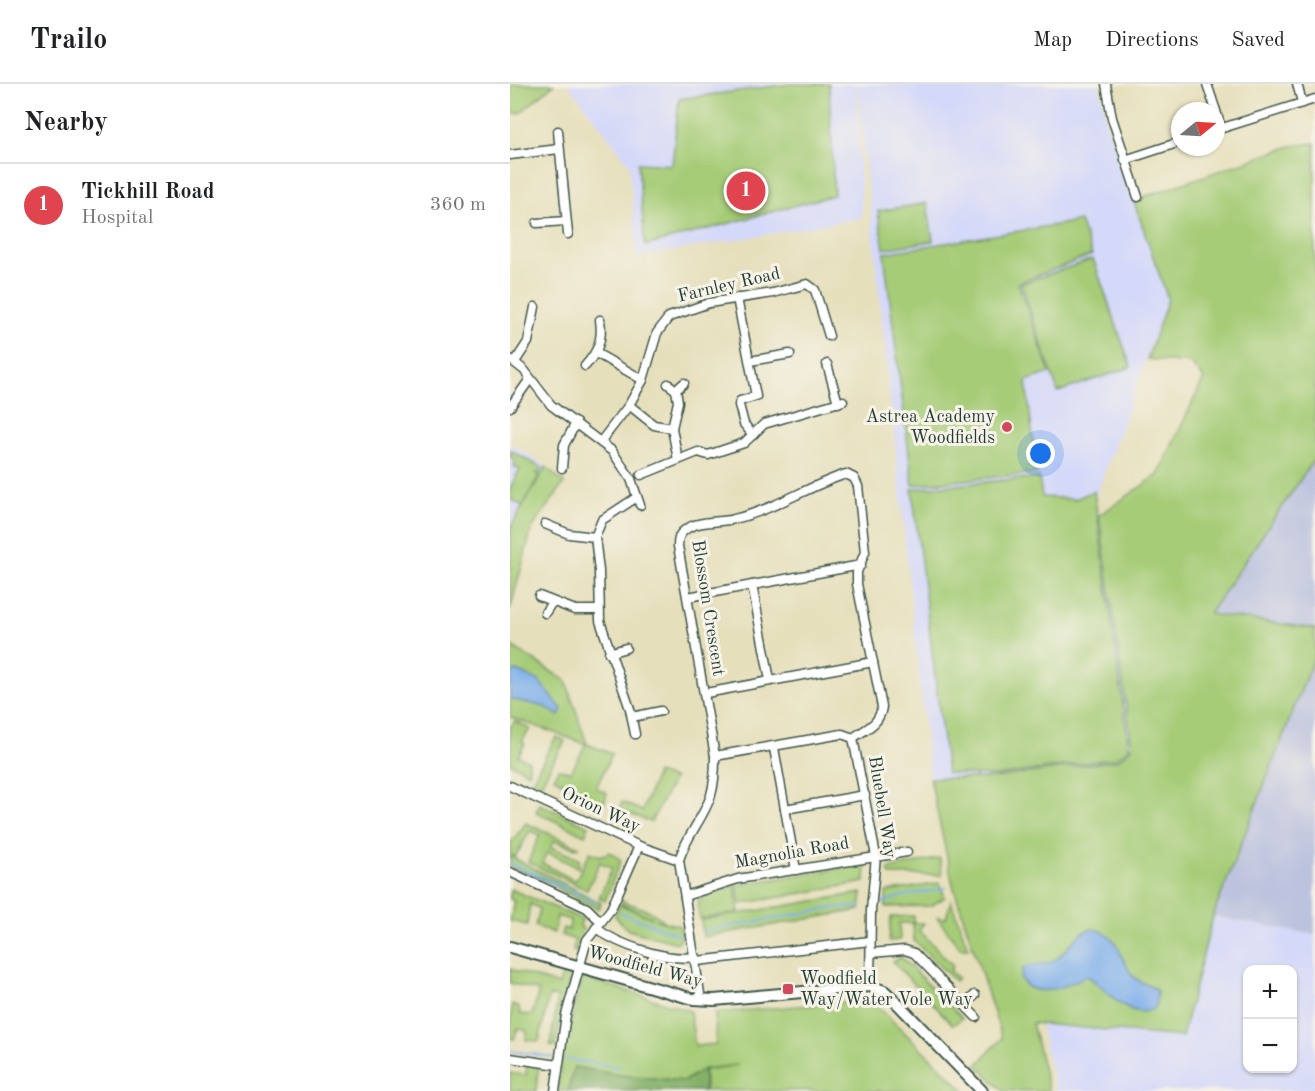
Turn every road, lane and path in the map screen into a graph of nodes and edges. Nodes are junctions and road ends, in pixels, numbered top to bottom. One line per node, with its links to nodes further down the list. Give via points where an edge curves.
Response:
1 (1106, 84): 12 (street)
2 (1207, 84): 5 (street)
3 (1297, 84): 6 (street)
4 (1315, 99): 6 (street)
5 (1213, 102)
6 (1302, 102): 7 (street)
7 (1225, 127)
8 (558, 131): 10 (street)
9 (1171, 145): 12 (street)
10 (559, 149): 11 (street); 14 (street)
11 (510, 155)
12 (1125, 160): 13 (street)
13 (1138, 197)
14 (566, 221): 15 (street); 16 (street)
15 (537, 223)
16 (568, 234)
17 (737, 298): 20 (street, Farnley Road, via 811,285); 24 (street); 28 (street, Farnley Road, via 669,317 657,333)
18 (535, 307): 23 (street, via 528,342)
19 (600, 320): 21 (street, via 602,332)
20 (829, 336)
21 (596, 352): 26 (street); 28 (street)
22 (790, 354): 24 (street)
23 (512, 360): 27 (street)
24 (750, 361): 36 (street, via 756,396 739,405 744,424)
25 (826, 364): 36 (street, via 841,402 765,424)
26 (585, 366)
27 (530, 379): 33 (street); 34 (street, via 551,405)
28 (643, 380): 32 (street, Farnley Road)
29 (684, 383): 31 (street)
30 (668, 384): 31 (street)
31 (676, 390): 35 (street, via 678,402)
32 (629, 405): 35 (street, via 654,425); 37 (street, Farnley Road)
33 (510, 407)
34 (576, 423): 37 (street); 39 (street, via 564,445)
35 (672, 428): 38 (street)
36 (753, 435): 38 (street, via 744,443 708,455 698,453)
37 (602, 440): 44 (street, via 621,463 638,501 602,520)
38 (678, 460): 40 (street)
39 (562, 468)
40 (641, 475)
41 (560, 518): 43 (street)
42 (545, 524): 43 (street)
43 (556, 529): 44 (street)
44 (595, 537): 50 (street)
45 (861, 565): 46 (street); 48 (street, Blossom Crescent, via 865,552 858,486 846,474 734,519 686,529 679,536 678,546); 54 (street, Blossom Crescent, via 858,584)
46 (752, 585): 48 (street); 55 (street)
47 (539, 596): 49 (street)
48 (688, 597): 56 (street, Blossom Crescent)
49 (552, 602): 50 (street, via 575,610); 51 (street)
50 (599, 610): 53 (street)
51 (545, 613)
52 (626, 648): 53 (street)
53 (609, 653): 58 (street)
54 (873, 662): 55 (street); 60 (street, Blossom Crescent, via 882,707 880,718)
55 (770, 680): 56 (street)
56 (705, 693): 62 (street, Blossom Crescent)
57 (661, 711): 58 (street)
58 (632, 717): 59 (street)
59 (635, 734)
60 (853, 738): 61 (street, Bluebell Way, via 842,734); 64 (street, Bluebell Way)
61 (774, 748): 62 (street, Bluebell Way); 65 (street)
62 (715, 756): 69 (street, Blossom Crescent, via 711,796)
63 (510, 786): 66 (street, Orion Way)
64 (865, 795): 65 (street); 68 (street, Bluebell Way)
65 (785, 809): 70 (street)
66 (639, 846): 69 (street, Orion Way); 73 (street, via 611,909)
67 (908, 852): 68 (street, Magnolia Road)
68 (876, 856): 70 (street, Magnolia Road); 74 (street, Bluebell Way)
69 (679, 860): 72 (street)
70 (796, 870): 72 (street, Magnolia Road, via 738,879)
71 (510, 872): 73 (street, via 587,908)
72 (685, 896): 77 (street)
73 (599, 925): 77 (street, via 612,940 669,957); 78 (street, via 587,940)
74 (870, 941): 76 (street, Bluebell Way); 77 (street)
75 (510, 948): 78 (street, Woodfield Way)
76 (871, 953): 79 (street, Bluebell Way); 82 (street, via 914,953)
77 (697, 959): 81 (street)
78 (578, 967): 81 (street, Woodfield Way); 85 (street)
79 (870, 986): 81 (street, Woodfield Way); 87 (street, via 884,991 896,1002)
80 (975, 995): 82 (street)
81 (701, 1000)
82 (965, 1005): 83 (street)
83 (976, 1017)
84 (510, 1058): 85 (street)
85 (558, 1065): 86 (street)
86 (555, 1091)
87 (982, 1091)

